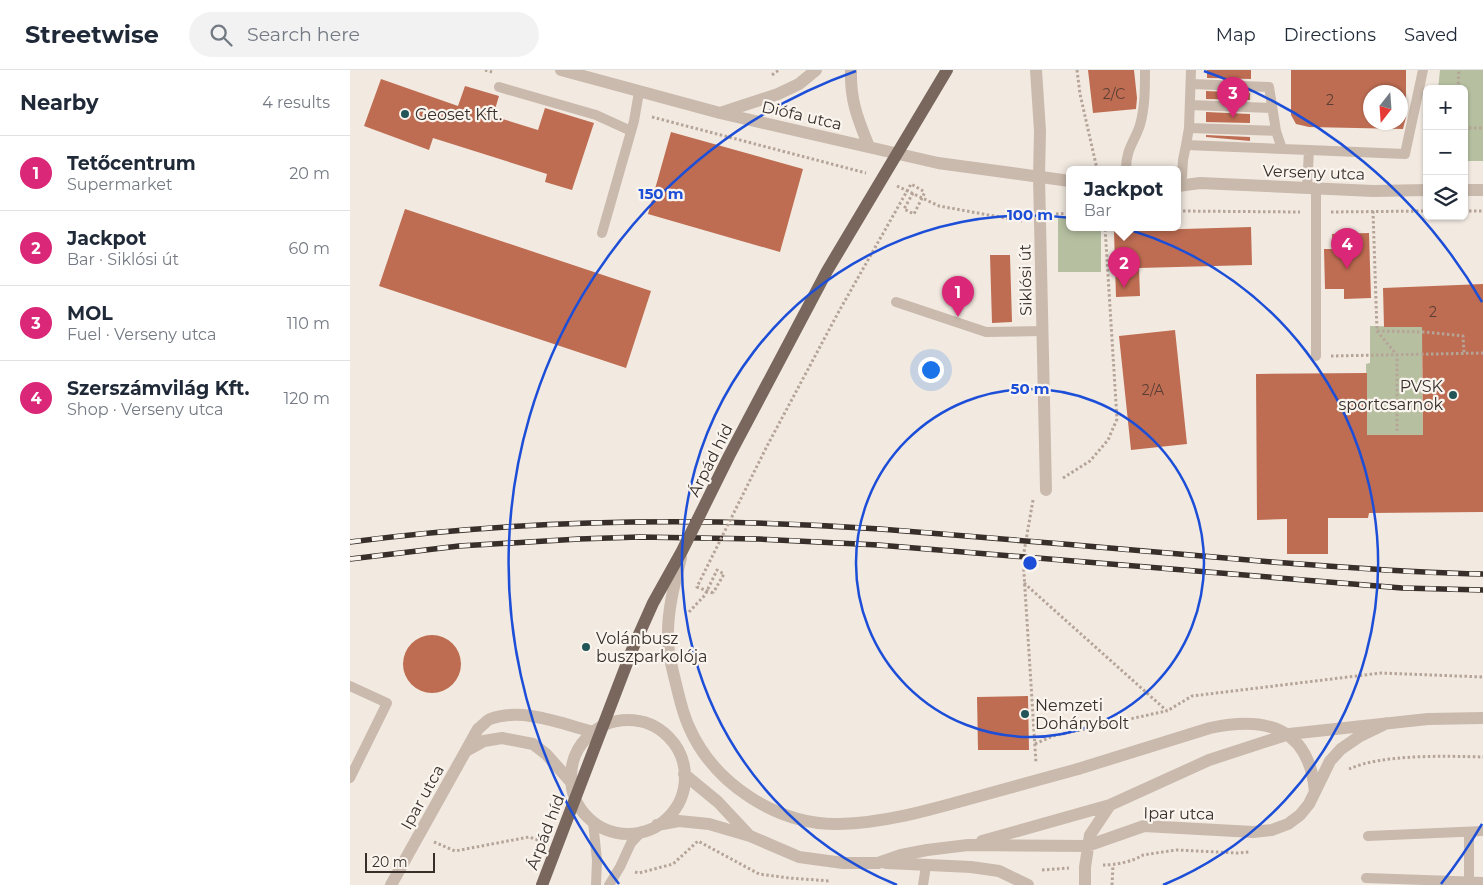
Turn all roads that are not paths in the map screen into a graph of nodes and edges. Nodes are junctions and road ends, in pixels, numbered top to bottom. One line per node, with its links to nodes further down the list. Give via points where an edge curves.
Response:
1 (561, 70): 11 (street, Diófa utca)
2 (816, 70): 14 (street, via 799,84 778,94)
3 (851, 70): 19 (street, via 851,91 857,117)
4 (947, 70): 37 (main road, Árpád híd, bridge, via 827,272)
5 (1036, 70): 25 (street, Siklósi út)
6 (1145, 70): 22 (lane, via 1145,103 1140,125 1126,157)
7 (1191, 70): 9 (lane)
8 (1423, 70): 21 (lane, via 1405,154)
9 (1191, 84): 12 (lane); 13 (lane, via 1269,87)
10 (499, 88): 17 (lane, via 596,115)
11 (639, 92): 14 (street, Diófa utca); 17 (lane)
12 (1190, 104): 13 (lane); 15 (lane)
13 (1272, 108): 16 (lane)
14 (720, 113): 19 (street, Diófa utca)
15 (1189, 128): 16 (lane); 18 (lane)
16 (1276, 131): 20 (lane)
17 (631, 132): 32 (lane)
18 (1186, 144): 20 (lane); 23 (lane)
19 (869, 147): 25 (street, Diófa utca, via 938,163)
20 (1282, 149): 21 (lane)
21 (1309, 150): 28 (lane)
22 (1126, 166)
23 (1181, 170)
24 (1066, 175): 25 (street)
25 (1039, 177): 26 (street); 34 (street, Siklósi út)
26 (1066, 180)
27 (1181, 180): 28 (street, Verseny utca)
28 (1311, 188): 29 (street, Verseny utca); 35 (lane)
29 (1423, 190)
30 (1468, 190): 31 (street)
31 (1483, 190)
32 (602, 233)
33 (896, 302): 34 (lane, via 986,332)
34 (1043, 331): 36 (street, Siklósi út)
35 (1316, 356)
36 (1046, 490)
37 (682, 552): 42 (street, bridge, via 670,602 668,638 669,656 689,728 703,753 729,782 747,796 797,819 824,824 892,819 1230,723 1251,723); 64 (main road, Árpád híd, bridge, via 653,603 632,650)
38 (350, 686): 45 (lane, via 386,703)
39 (1483, 718): 40 (street, Ipar utca)
40 (1387, 723): 42 (street, Ipar utca); 47 (street, Ipar utca, via 1341,749 1330,761)
41 (593, 732): 43 (street, Ipar utca, via 532,715 503,716 489,720 478,729); 44 (street, Ipar utca, via 610,723 629,720 656,727 678,750); 46 (street, Ipar utca, via 572,763)
42 (1290, 734): 47 (street, via 1308,761 1314,776); 48 (street, Ipar utca, via 1209,760)
43 (466, 751): 46 (street, Ipar utca, via 502,738 533,744); 63 (street, Ipar utca)
44 (684, 774): 50 (street, Ipar utca, via 678,804); 54 (street, Ipar utca, via 718,802)
45 (350, 778)
46 (571, 782): 49 (street, Ipar utca, via 580,808)
47 (1315, 792): 57 (street, Ipar utca, via 1300,815 1272,830 1243,832 1144,826)
48 (1110, 805): 56 (street, Ipar utca); 57 (street, via 1090,835)
49 (593, 822): 52 (street, Ipar utca, via 617,832); 65 (lane)
50 (657, 825): 52 (street, Ipar utca); 54 (street, Ipar utca, via 694,821)
51 (1483, 831): 53 (lane)
52 (642, 832): 66 (lane, via 631,844)
53 (1469, 832): 55 (lane); 61 (lane)
54 (750, 836): 58 (street, Ipar utca, via 799,857 843,863)
55 (1368, 836)
56 (968, 845): 57 (street, Ipar utca); 58 (street, Ipar utca, via 900,855)
57 (1088, 846): 69 (street)
58 (878, 863): 59 (street)
59 (926, 866): 67 (lane); 68 (street, via 999,871)
60 (1366, 878): 61 (lane)
61 (1469, 882): 62 (lane)
62 (1483, 882)
63 (391, 885)
64 (542, 885)
65 (596, 885)
66 (609, 885)
67 (923, 885)
68 (1028, 885)
69 (1085, 885)

